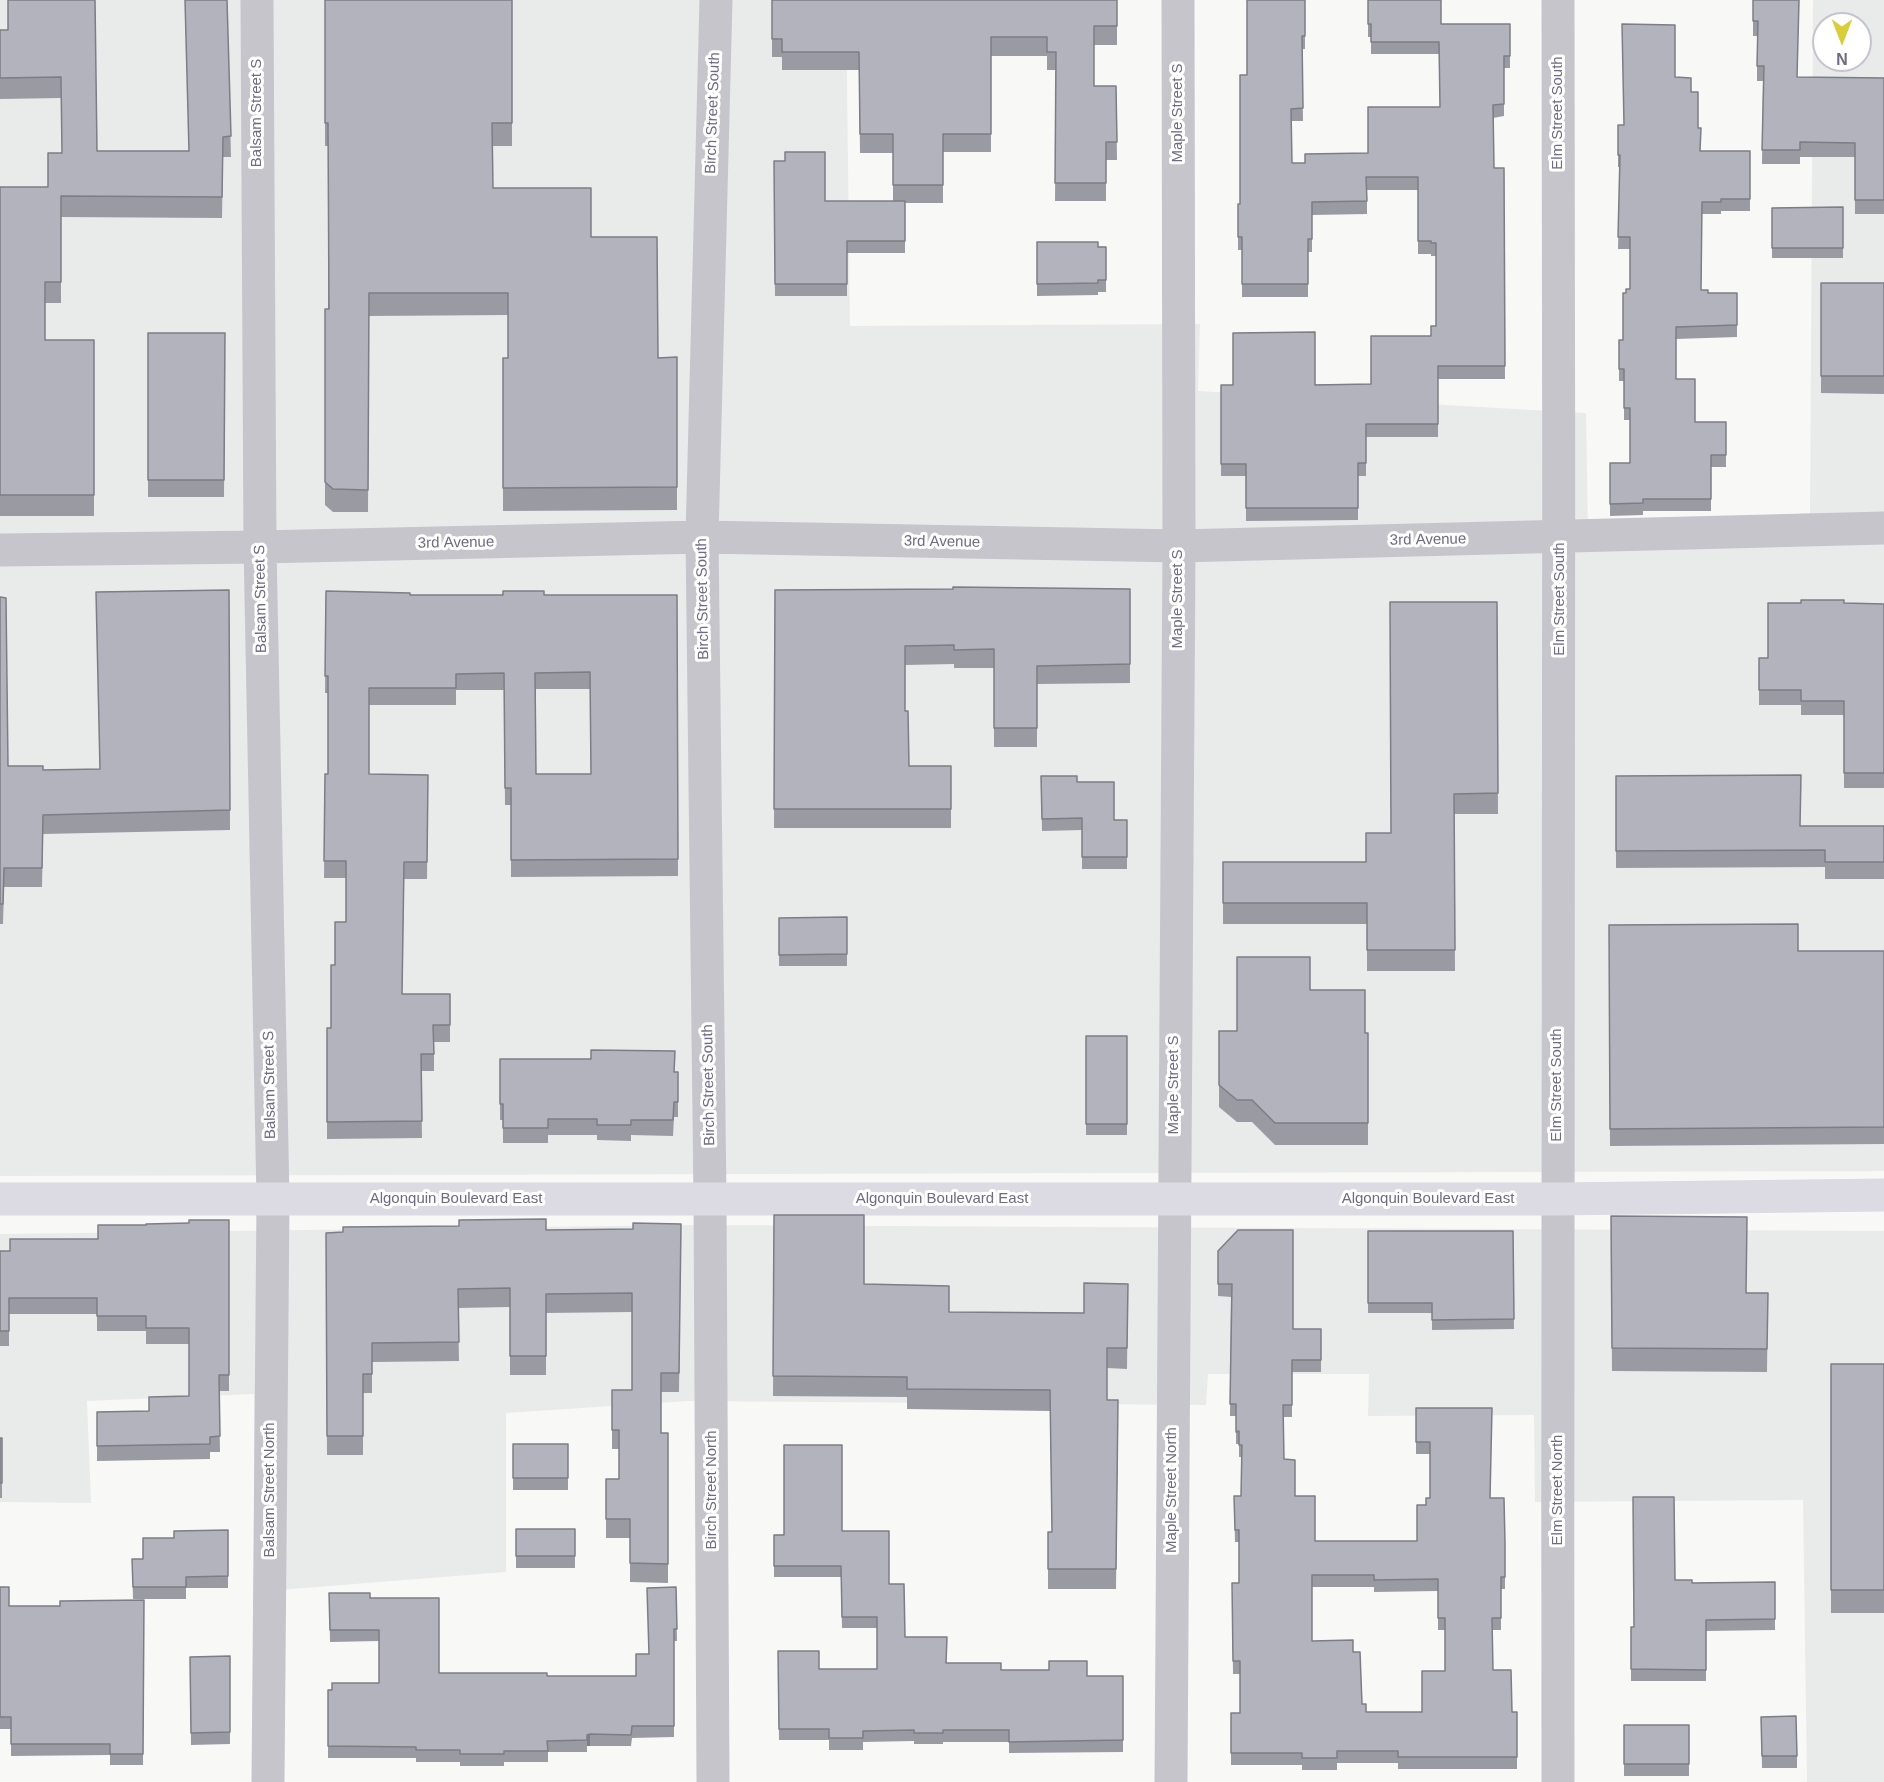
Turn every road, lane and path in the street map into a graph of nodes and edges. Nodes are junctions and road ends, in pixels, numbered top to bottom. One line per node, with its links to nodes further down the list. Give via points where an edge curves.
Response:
1 (256, 0): 9 (street, Balsam Street S)
2 (716, 0): 6 (street, Birch Street South)
3 (1178, 0): 8 (street, Maple Street S)
4 (1558, 0): 7 (street, Elm Street South)
5 (1884, 528): 7 (street, 3rd Avenue)
6 (702, 537): 8 (street, 3rd Avenue); 9 (street, 3rd Avenue); 14 (street, Birch Street South)
7 (1560, 537): 8 (street, 3rd Avenue); 16 (street, Elm Street South)
8 (1179, 546): 15 (street, Maple Street S)
9 (260, 547): 10 (street, 3rd Avenue); 13 (street, Balsam Street S)
10 (0, 550)
11 (1884, 1196): 16 (main road, Algonquin Boulevard East)
12 (0, 1198): 13 (main road, Algonquin Boulevard East)
13 (273, 1198): 14 (main road, Algonquin Boulevard East); 17 (street, Balsam Street North)
14 (710, 1198): 15 (main road, Algonquin Boulevard East); 18 (street, Birch Street North)
15 (1173, 1198): 16 (main road, Algonquin Boulevard East); 19 (street, Maple Street North)
16 (1557, 1198): 20 (street, Elm Street North)
17 (268, 1782)
18 (713, 1782)
19 (1171, 1782)
20 (1558, 1782)

